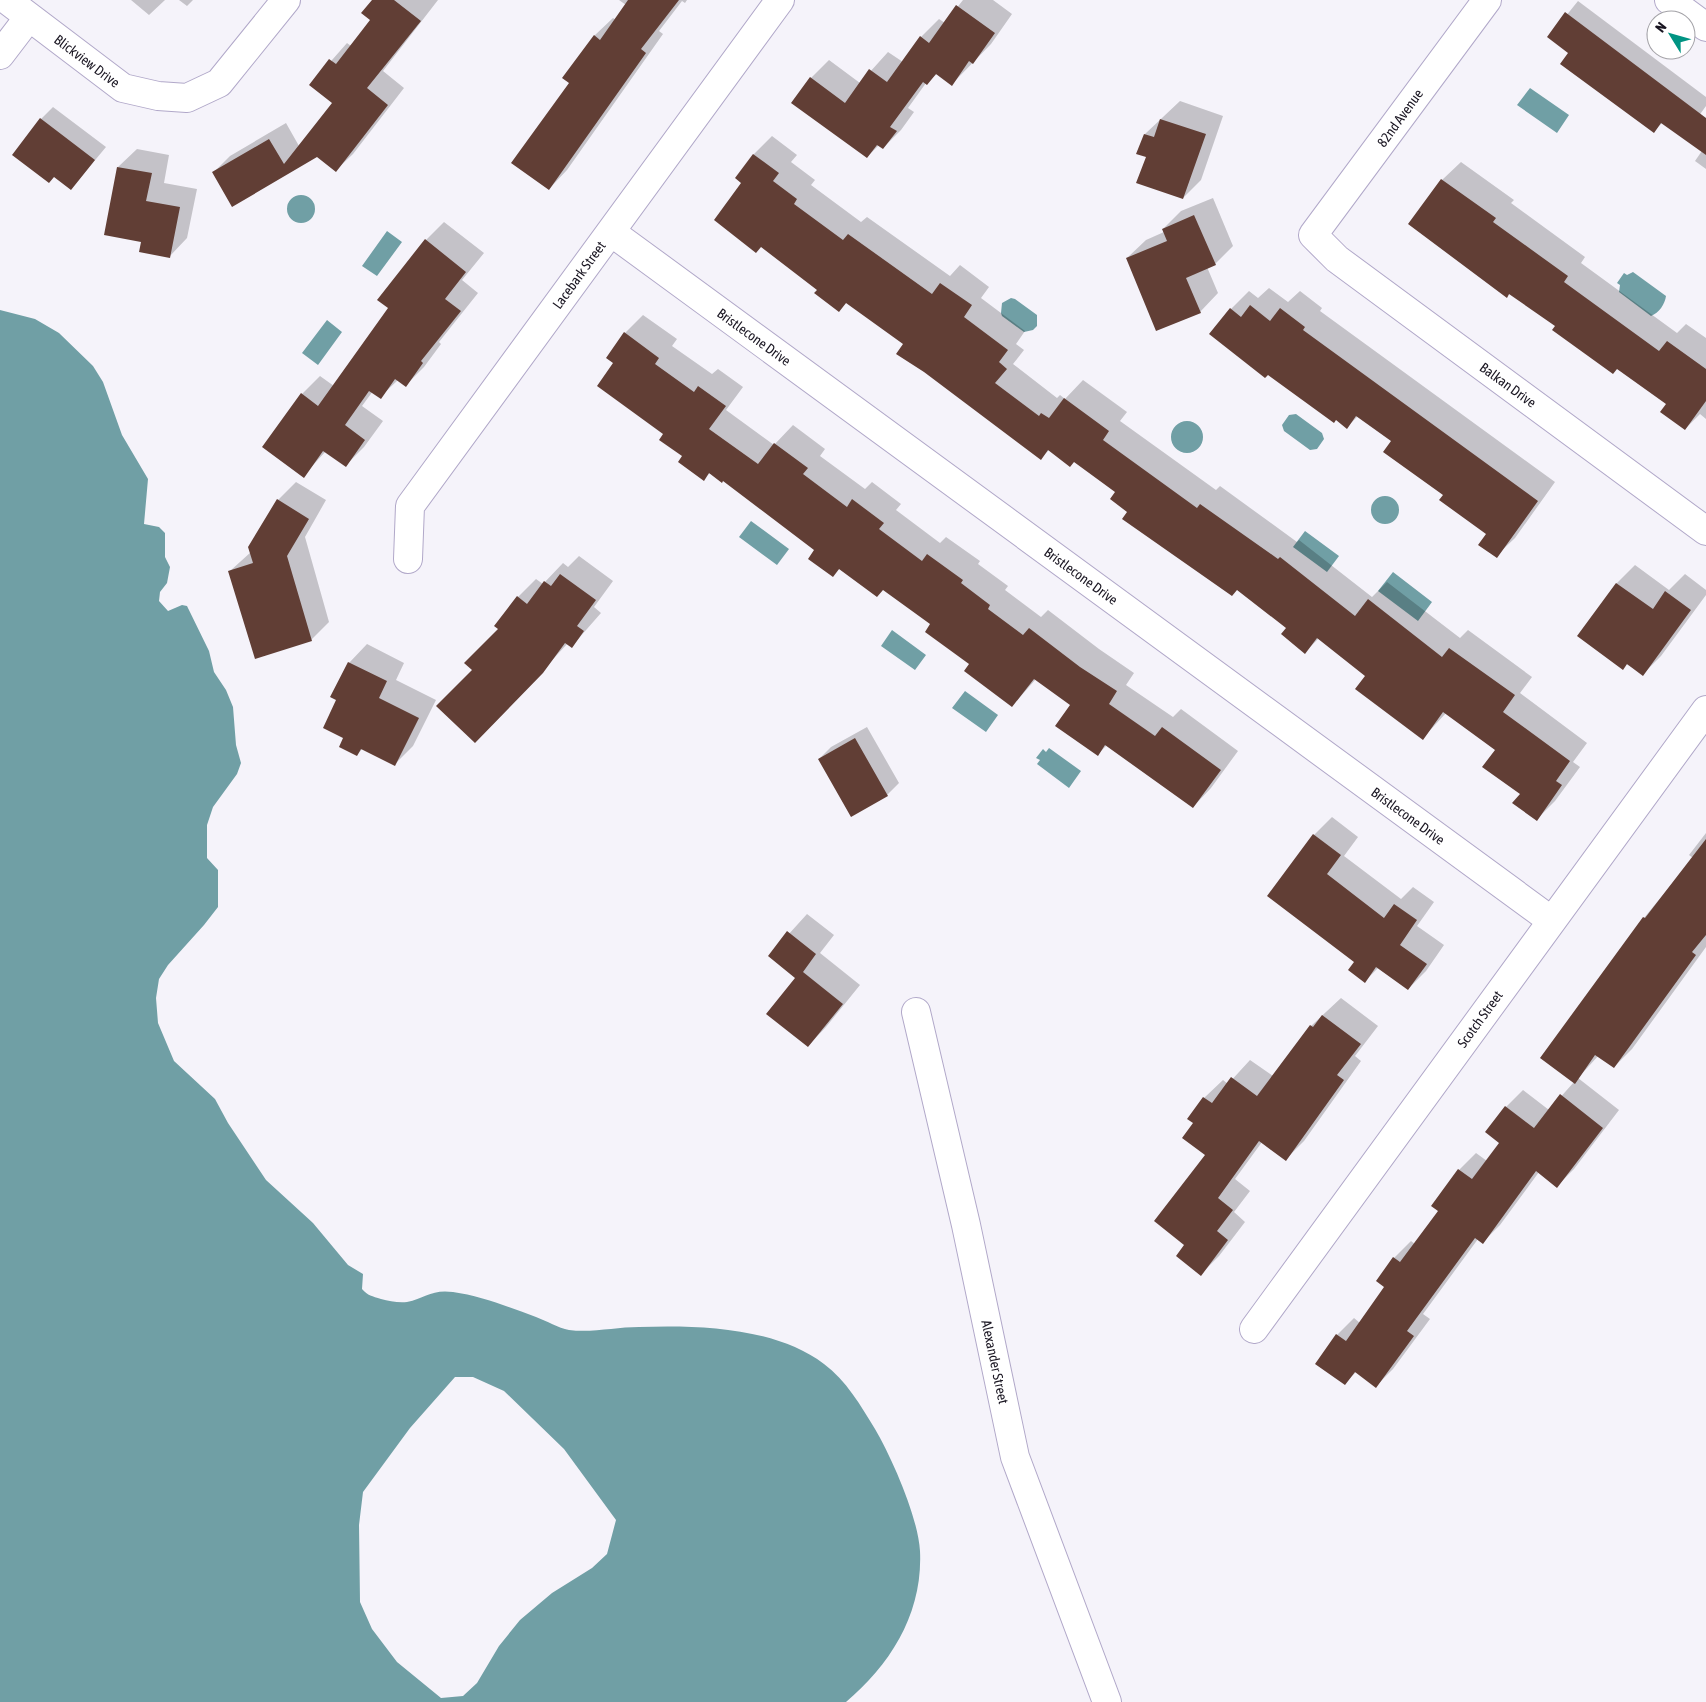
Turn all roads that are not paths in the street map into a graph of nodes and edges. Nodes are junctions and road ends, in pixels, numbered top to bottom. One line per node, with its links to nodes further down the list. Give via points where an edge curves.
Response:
1 (7, 0): 6 (street, Blickview Drive)
2 (286, 0): 6 (street, Blickview Drive, via 219,83 187,98 158,96 123,88)
3 (780, 0): 9 (street, Lacebark Street)
4 (1487, 0): 10 (street, 82nd Avenue)
5 (1669, 0): 7 (street)
6 (29, 17): 8 (street)
7 (1706, 27)
8 (0, 56)
9 (611, 232): 12 (street, Lacebark Street, via 410,506); 14 (street, Bristlecone Drive)
10 (1313, 235): 11 (street, Balkan Drive, via 1337,259)
11 (1706, 531)
12 (408, 559)
13 (1706, 710): 14 (street, Scotch Street)
14 (1552, 921): 16 (street, Scotch Street)
15 (916, 1012): 17 (street, Alexander Street, via 966,1225 1015,1457)
16 (1254, 1329)
17 (1107, 1702)

